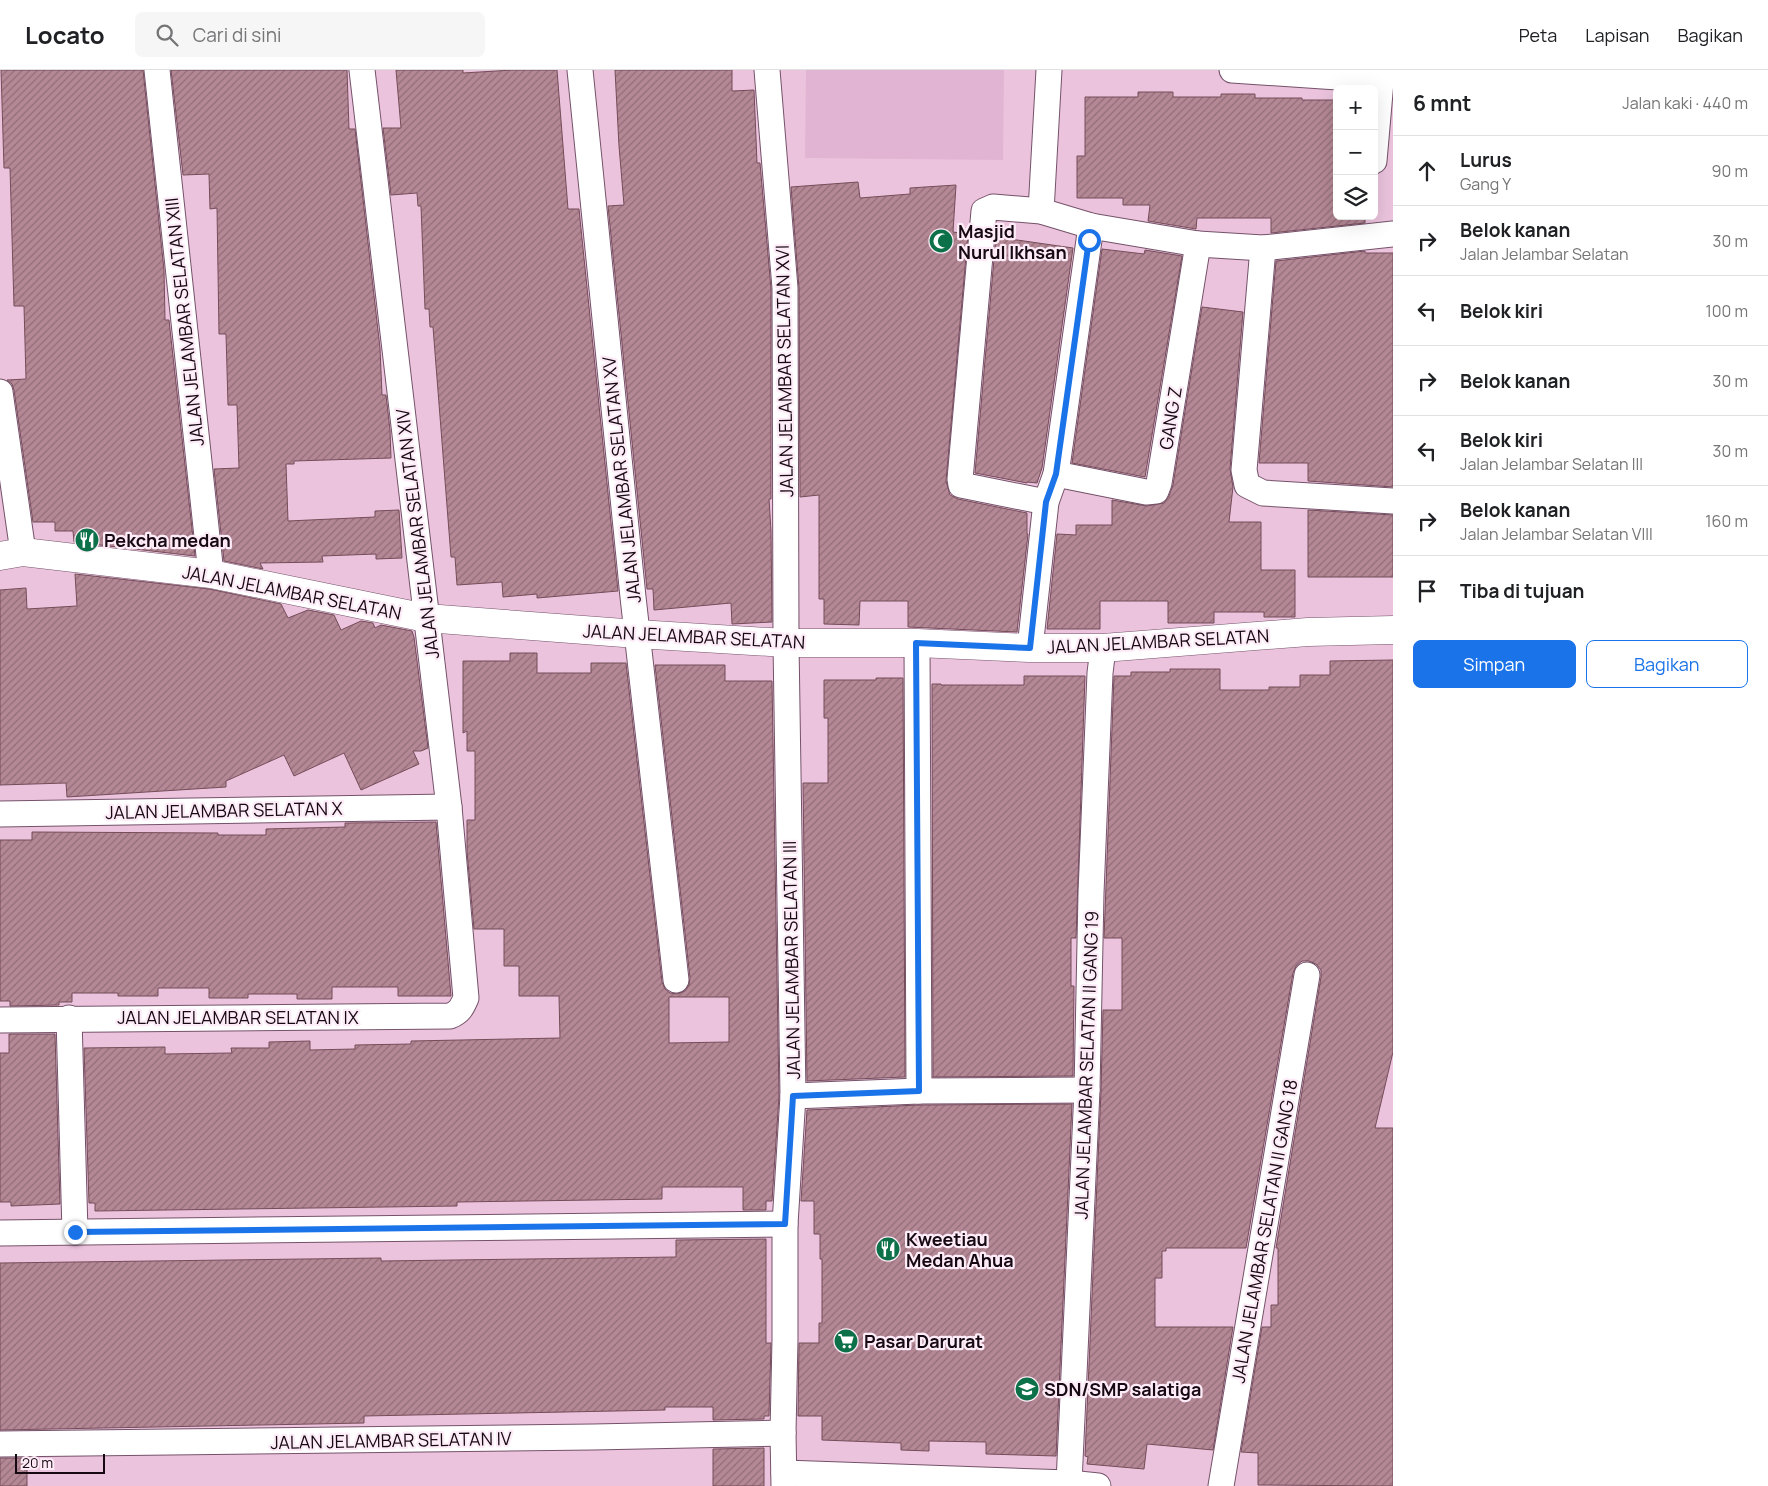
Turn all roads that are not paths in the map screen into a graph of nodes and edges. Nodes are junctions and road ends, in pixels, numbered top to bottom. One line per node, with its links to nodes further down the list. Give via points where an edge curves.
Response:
1 (157, 70): 20 (street, JALAN JELAMBAR SELATAN XIII)
2 (362, 70): 21 (street, JALAN JELAMBAR SELATAN XIV)
3 (580, 70): 23 (street, JALAN JELAMBAR SELATAN XV)
4 (767, 70): 24 (street, JALAN JELAMBAR SELATAN XVI, via 785,288)
5 (1049, 70): 9 (street)
6 (1232, 70): 7 (street)
7 (1382, 75): 8 (street)
8 (1377, 130)
9 (1041, 211): 10 (street); 18 (street, via 993,207 984,211 960,479 961,485)
10 (1091, 226): 13 (street); 16 (street)
11 (1368, 227): 12 (street); 14 (street)
12 (1393, 234)
13 (1198, 244): 14 (street); 16 (street, GANG Z, via 1156,491 1146,492)
14 (1263, 248): 17 (street, via 1244,470 1247,485 1263,493)
15 (0, 392): 19 (street)
16 (1056, 474): 18 (street)
17 (1393, 501)
18 (1046, 502): 26 (street)
19 (12, 554): 20 (street, JALAN JELAMBAR SELATAN)
20 (212, 574): 21 (street, JALAN JELAMBAR SELATAN)
21 (426, 618): 23 (street, JALAN JELAMBAR SELATAN); 28 (street, JALAN JELAMBAR SELATAN XIV)
22 (1393, 630): 27 (street, JALAN JELAMBAR SELATAN, via 1308,632)
23 (637, 634): 24 (street, JALAN JELAMBAR SELATAN); 31 (street, JALAN JELAMBAR SELATAN XV)
24 (786, 643): 25 (street, JALAN JELAMBAR SELATAN); 37 (street, JALAN JELAMBAR SELATAN III)
25 (916, 643): 26 (street, JALAN JELAMBAR SELATAN); 36 (street)
26 (1030, 648): 27 (street, JALAN JELAMBAR SELATAN)
27 (1103, 648): 35 (street, JALAN JELAMBAR SELATAN II GANG 19, via 1091,893)
28 (449, 806): 29 (street, JALAN JELAMBAR SELATAN X); 32 (street, JALAN JELAMBAR SELATAN XIV)
29 (0, 814)
30 (1307, 975): 46 (street, JALAN JELAMBAR SELATAN II GANG 18)
31 (676, 980)
32 (466, 998): 33 (street, JALAN JELAMBAR SELATAN IX, via 458,1013 450,1016)
33 (69, 1018): 34 (street, JALAN JELAMBAR SELATAN IX); 39 (street)
34 (0, 1020)
35 (1087, 1090): 36 (street); 44 (street, JALAN JELAMBAR SELATAN II GANG 19)
36 (919, 1091): 37 (street)
37 (793, 1096): 38 (street, JALAN JELAMBAR SELATAN III)
38 (785, 1224): 39 (street); 41 (street, JALAN JELAMBAR SELATAN III)
39 (75, 1232): 40 (street)
40 (0, 1233)
41 (783, 1434): 42 (street, JALAN JELAMBAR SELATAN IV); 43 (street, JALAN JELAMBAR SELATAN III)
42 (0, 1444)
43 (784, 1479): 44 (street)
44 (1069, 1482): 45 (street)
45 (1098, 1486)
46 (1221, 1486)

